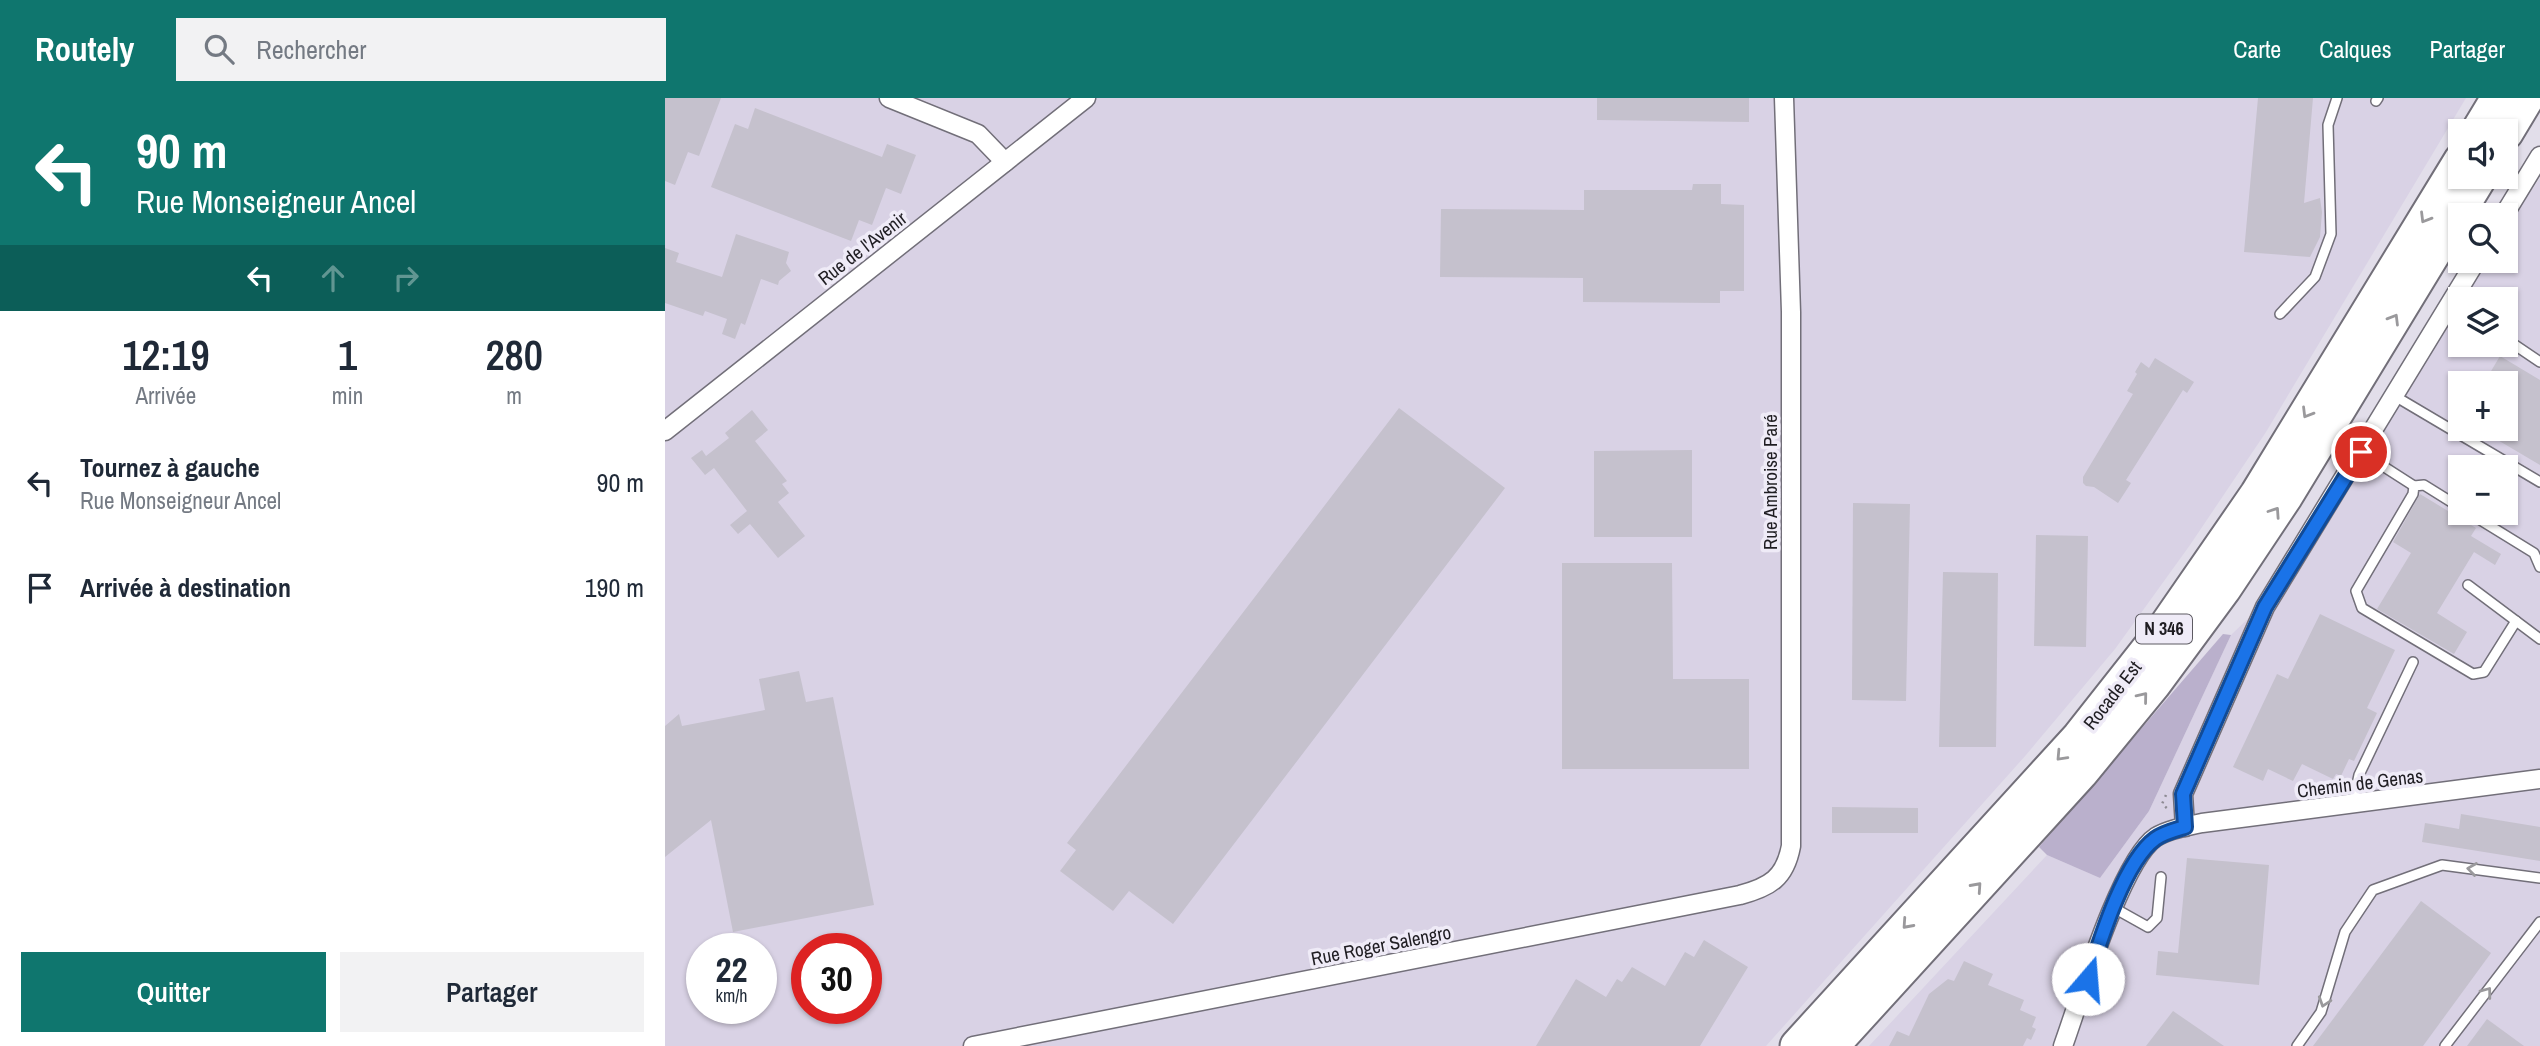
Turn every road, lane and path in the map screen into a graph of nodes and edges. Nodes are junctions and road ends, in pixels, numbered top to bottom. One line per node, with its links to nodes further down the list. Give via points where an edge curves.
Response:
1 (889, 98): 10 (street, via 978,134)
2 (1086, 98): 10 (street, Rue de l'Avenir)
3 (1784, 98): 33 (street, Rue Ambroise Paré, via 1791,312 1791,846)
4 (2337, 98): 14 (lane, via 2328,125 2331,234 2315,277)
5 (2498, 98): 7 (highway)
6 (2527, 98): 8 (highway)
7 (2485, 119)
8 (2514, 119)
9 (2540, 156): 13 (street)
10 (1005, 162): 19 (street, Rue de l'Avenir)
11 (2448, 181): 39 (highway, Rocade Est / N 346, one-way to 39, via 2257,494 2161,633 2079,737)
12 (2473, 189): 40 (highway, Rocade Est / N 346, one-way to 12, via 2081,773 2154,684 2285,496)
13 (2511, 203)
14 (2280, 314)
15 (2448, 318): 18 (street)
16 (2518, 346): 17 (lane)
17 (2540, 362)
18 (2393, 395): 20 (street); 21 (lane)
19 (665, 432)
20 (2361, 452): 22 (lane); 32 (street, via 2265,607 2183,794)
21 (2540, 482)
22 (2414, 486): 23 (lane, via 2424,485); 27 (lane, via 2356,591 2362,608 2473,674 2484,672)
23 (2448, 500)
24 (2488, 525): 25 (lane, via 2534,553)
25 (2540, 567)
26 (2468, 586): 27 (lane)
27 (2516, 621): 28 (lane)
28 (2540, 639)
29 (2413, 662): 31 (lane, via 2359,775)
30 (2540, 779): 31 (street, Chemin de Genas)
31 (2356, 804): 32 (street, Chemin de Genas)
32 (2185, 827): 36 (street, Chemin de Genas, via 2157,837 2142,850)
33 (1787, 865): 38 (street, Rue Roger Salengro, via 1759,890 1740,895)
34 (2161, 877): 36 (lane, via 2157,918 2148,927)
35 (2540, 878): 42 (lane, one-way to 42, via 2442,865 2373,890 2344,932 2321,1012)
36 (2114, 908): 41 (street, Chemin de Genas)
37 (2540, 922): 43 (lane, one-way to 37)
38 (973, 1046)
39 (1797, 1046)
40 (1832, 1046)
41 (2063, 1046)
42 (2297, 1046)
43 (2445, 1046)

